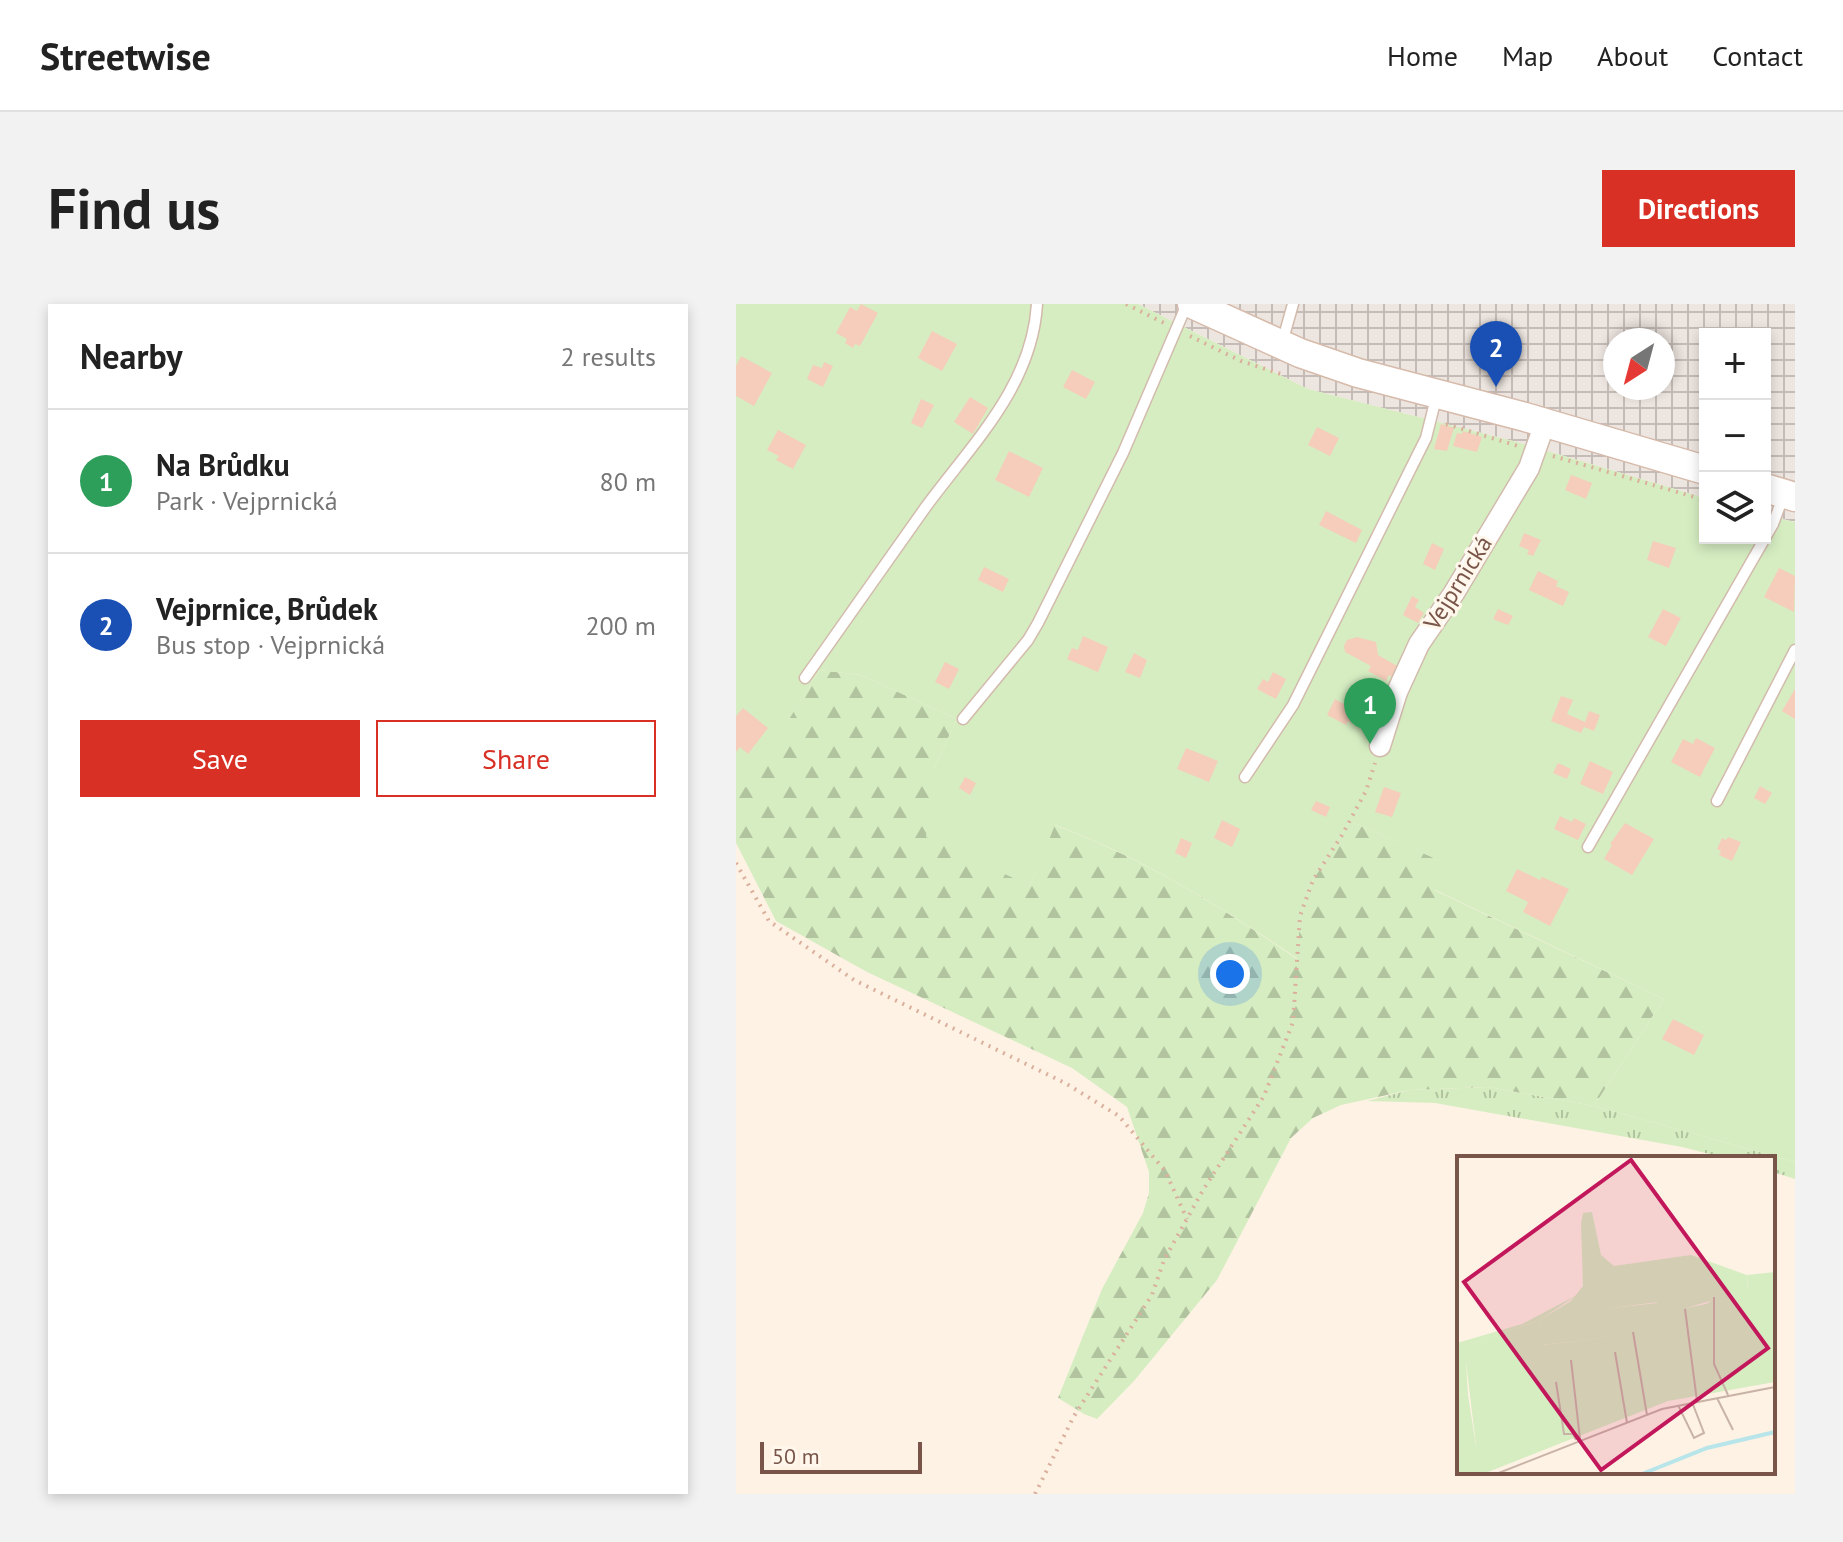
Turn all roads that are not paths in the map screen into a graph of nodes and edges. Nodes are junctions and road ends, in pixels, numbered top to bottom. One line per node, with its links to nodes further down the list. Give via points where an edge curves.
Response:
1 (1037, 304): 10 (lane, via 1036,330 1007,401)
2 (1293, 304): 4 (lane)
3 (1203, 307): 4 (main road); 11 (lane, via 1038,623)
4 (1281, 345): 5 (main road)
5 (1437, 395): 6 (main road); 13 (lane, via 1426,438 1293,705)
6 (1545, 423): 7 (main road); 12 (street, Vejprnická, via 1529,468 1419,644)
7 (1699, 468)
8 (1781, 493): 15 (lane, via 1773,524)
9 (1795, 650): 14 (lane)
10 (805, 678)
11 (963, 719)
12 (1380, 746)
13 (1245, 777)
14 (1717, 801)
15 (1588, 847)

